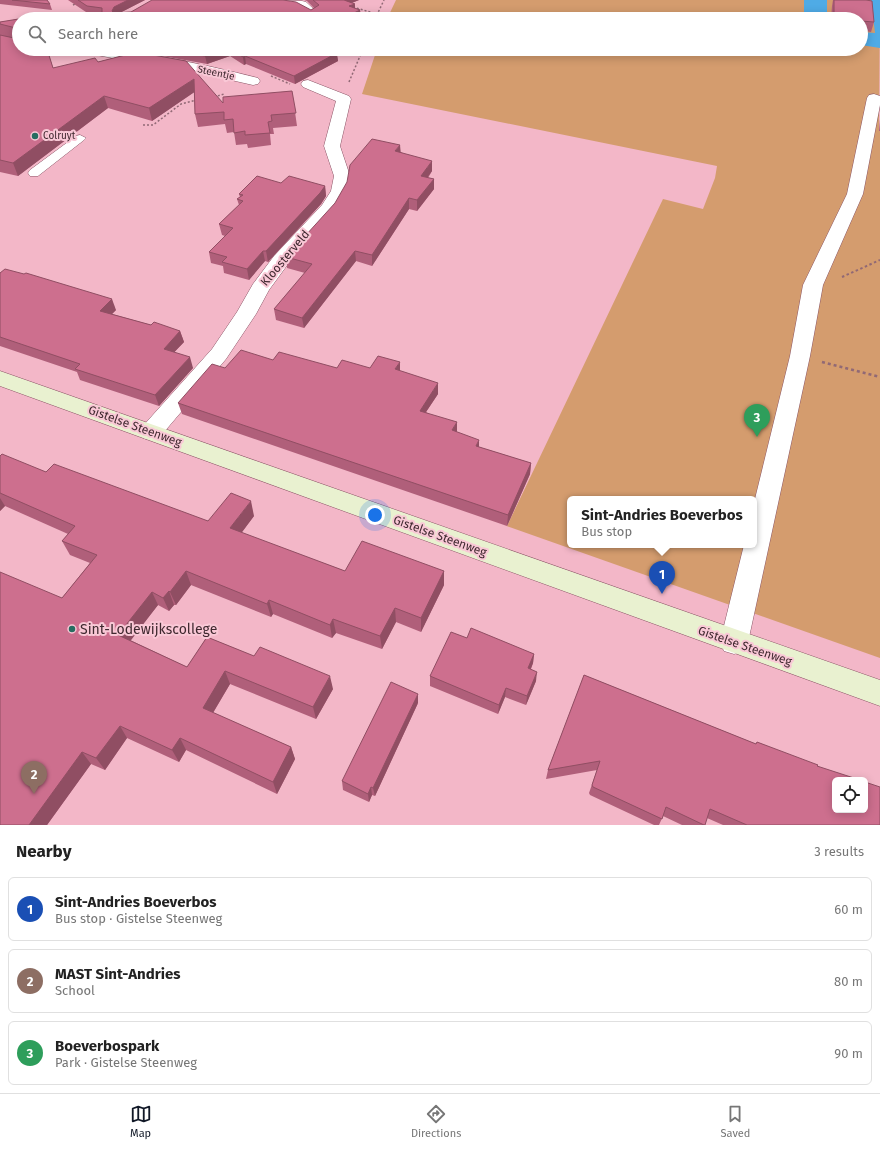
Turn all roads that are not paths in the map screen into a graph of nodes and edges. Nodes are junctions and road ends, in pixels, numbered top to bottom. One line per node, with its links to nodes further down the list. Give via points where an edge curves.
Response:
1 (271, 0): 2 (street, via 302,5)
2 (311, 12)
3 (124, 56): 4 (street, Steentje)
4 (253, 81)
5 (308, 84): 10 (street, Kloosterveld, via 344,99 332,146 342,176 339,191 329,208 281,260 260,288 219,354)
6 (877, 97): 11 (street, via 855,194 814,285)
7 (80, 138): 8 (lane)
8 (34, 173)
9 (0, 378): 10 (main road, Gistelse Steenweg)
10 (151, 432): 13 (main road, Gistelse Steenweg)
11 (757, 542)
12 (756, 548): 13 (street)
13 (734, 642): 14 (main road, Gistelse Steenweg)
14 (880, 693)

